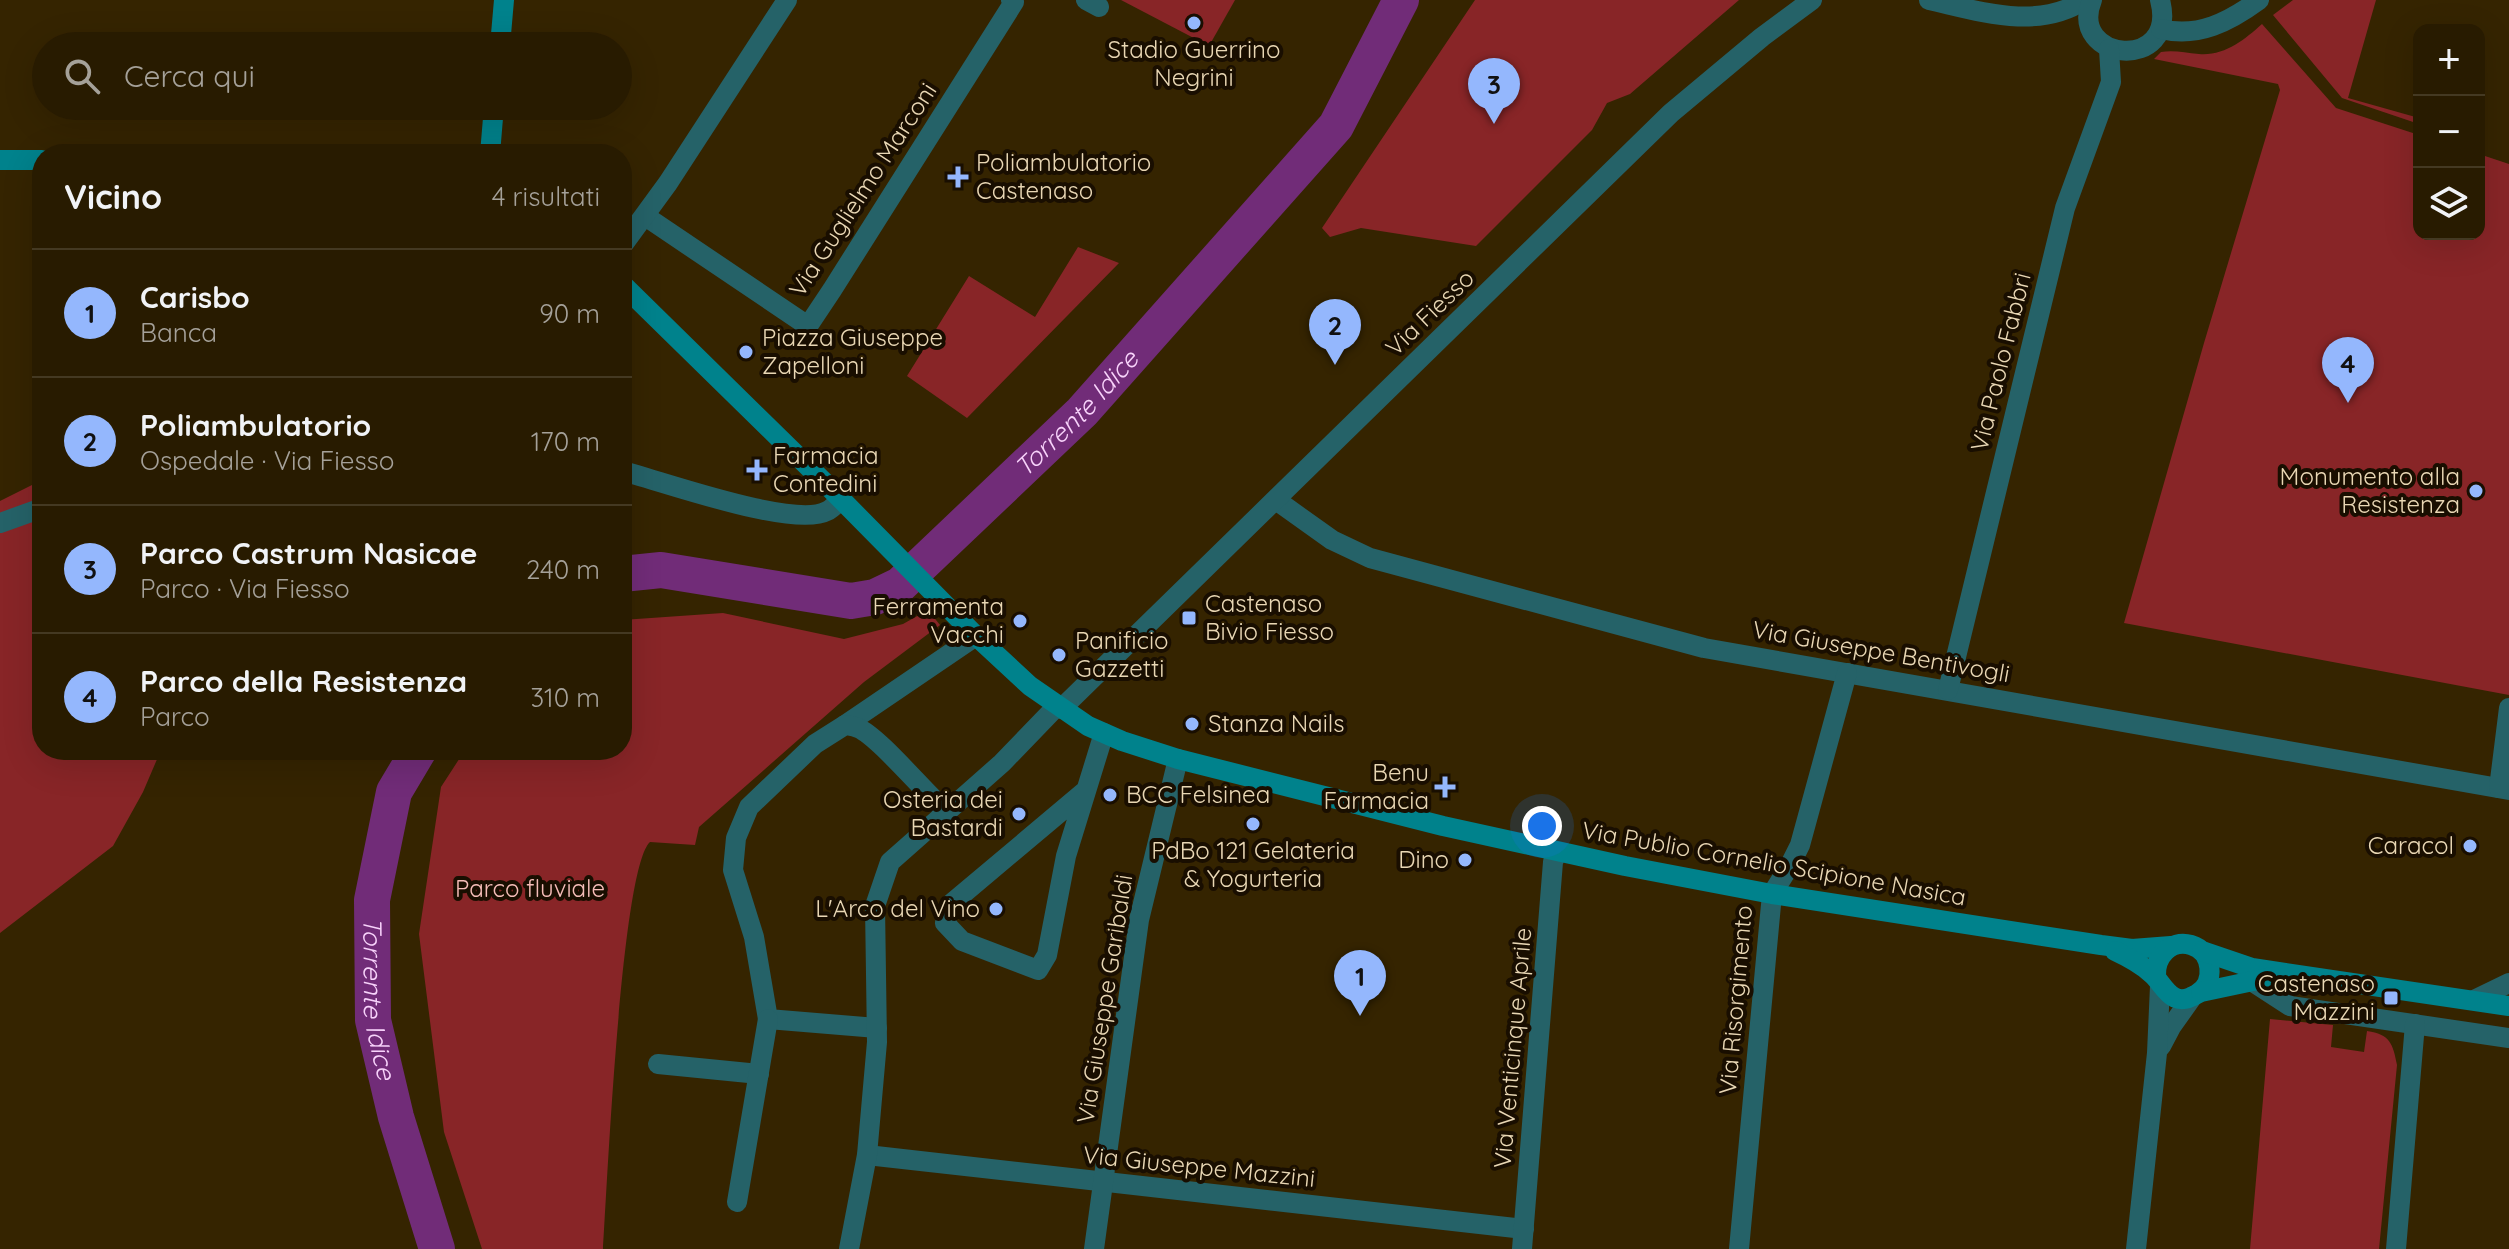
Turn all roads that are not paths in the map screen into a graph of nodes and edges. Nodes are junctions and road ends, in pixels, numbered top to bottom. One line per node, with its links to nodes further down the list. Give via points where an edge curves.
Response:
1 (504, 0): 12 (street)
2 (787, 0): 18 (street)
3 (1812, 0): 23 (street, Via Fiesso, via 1671,113)
4 (1929, 0): 10 (street, via 2005,17)
5 (2084, 0): 10 (street, via 2069,10)
6 (2092, 0): 11 (street)
7 (2259, 0): 9 (street, via 2220,26 2187,33)
8 (1012, 1): 18 (street, Via Guglielmo Marconi, via 808,326)
9 (2161, 15): 13 (street, via 2151,42 2137,50)
10 (2041, 16): 11 (street)
11 (2090, 28): 13 (street, via 2097,39)
12 (501, 32)
13 (2118, 50): 28 (street, Via Paolo Fabbri, via 2065,208)
14 (493, 120): 15 (street)
15 (491, 144)
16 (0, 160): 17 (street)
17 (32, 160)
18 (645, 216): 19 (street)
19 (632, 233)
20 (632, 294): 22 (street, Via Publio Cornelio Scipione Nasica)
21 (632, 474): 22 (street, via 797,515 826,512)
22 (841, 499): 26 (street, Via Publio Cornelio Scipione Nasica)
23 (1276, 500): 27 (street, Via Giuseppe Bentivogli, via 1332,540 1370,558 1704,648); 29 (street, Via Fiesso)
24 (32, 512): 25 (street)
25 (0, 523)
26 (974, 633): 29 (street, Via Publio Cornelio Scipione Nasica); 31 (street)
27 (1847, 673): 28 (street, Via Giuseppe Bentivogli); 38 (street, Via Risorgimento, via 1800,845)
28 (1948, 690): 34 (street, Via Giuseppe Bentivogli)
29 (1059, 708): 32 (street, Via Publio Cornelio Scipione Nasica); 36 (street, Via Fiesso)
30 (2509, 708): 34 (street, Via Giuseppe Bentivogli)
31 (845, 725): 36 (street, via 874,740); 49 (street, via 815,744 749,807 736,838 733,870 754,937)
32 (1104, 733): 33 (street, Via Publio Cornelio Scipione Nasica); 35 (street)
33 (1178, 759): 37 (street, Via Publio Cornelio Scipione Nasica); 57 (street, Via Giuseppe Garibaldi, via 1139,920)
34 (2504, 789)
35 (1084, 792): 35 (street, via 952,903 945,923 962,941 1038,970 1047,955)
36 (947, 812): 51 (street, Via Fiesso, via 890,862 875,906)
37 (1557, 852): 38 (street, Via Publio Cornelio Scipione Nasica); 59 (street, Via Venticinque Aprile)
38 (1772, 894): 39 (street, Via Publio Cornelio Scipione Nasica); 62 (street, Via Risorgimento)
39 (2101, 945): 40 (street, Via Publio Cornelio Scipione Nasica); 44 (street, Via Publio Cornelio Scipione Nasica, via 2132,959)
40 (2171, 946): 41 (street, via 2189,944); 44 (street, via 2158,958)
41 (2202, 951): 42 (street, via 2252,968); 46 (street, via 2210,976)
42 (2292, 974): 43 (street); 47 (street)
43 (2250, 980): 46 (street); 50 (street, via 2290,1006)
44 (2158, 981): 46 (street, via 2175,997); 53 (street)
45 (2509, 983): 47 (street)
46 (2197, 994): 53 (street)
47 (2474, 1000): 48 (street)
48 (2509, 1006)
49 (768, 1019): 51 (street); 55 (street)
50 (2415, 1024): 52 (street); 64 (street)
51 (877, 1028): 56 (street, Via Fiesso)
52 (2509, 1038)
53 (2157, 1053): 63 (street)
54 (658, 1064): 55 (street)
55 (759, 1074): 58 (street)
56 (867, 1155): 57 (street, Via Giuseppe Mazzini); 60 (street, Via Fiesso)
57 (1103, 1182): 59 (street, Via Giuseppe Mazzini); 61 (street, Via Giuseppe Garibaldi)
58 (737, 1202)
59 (1523, 1239)
60 (849, 1249)
61 (1094, 1249)
62 (1739, 1249)
63 (2136, 1249)
64 (2396, 1249)

